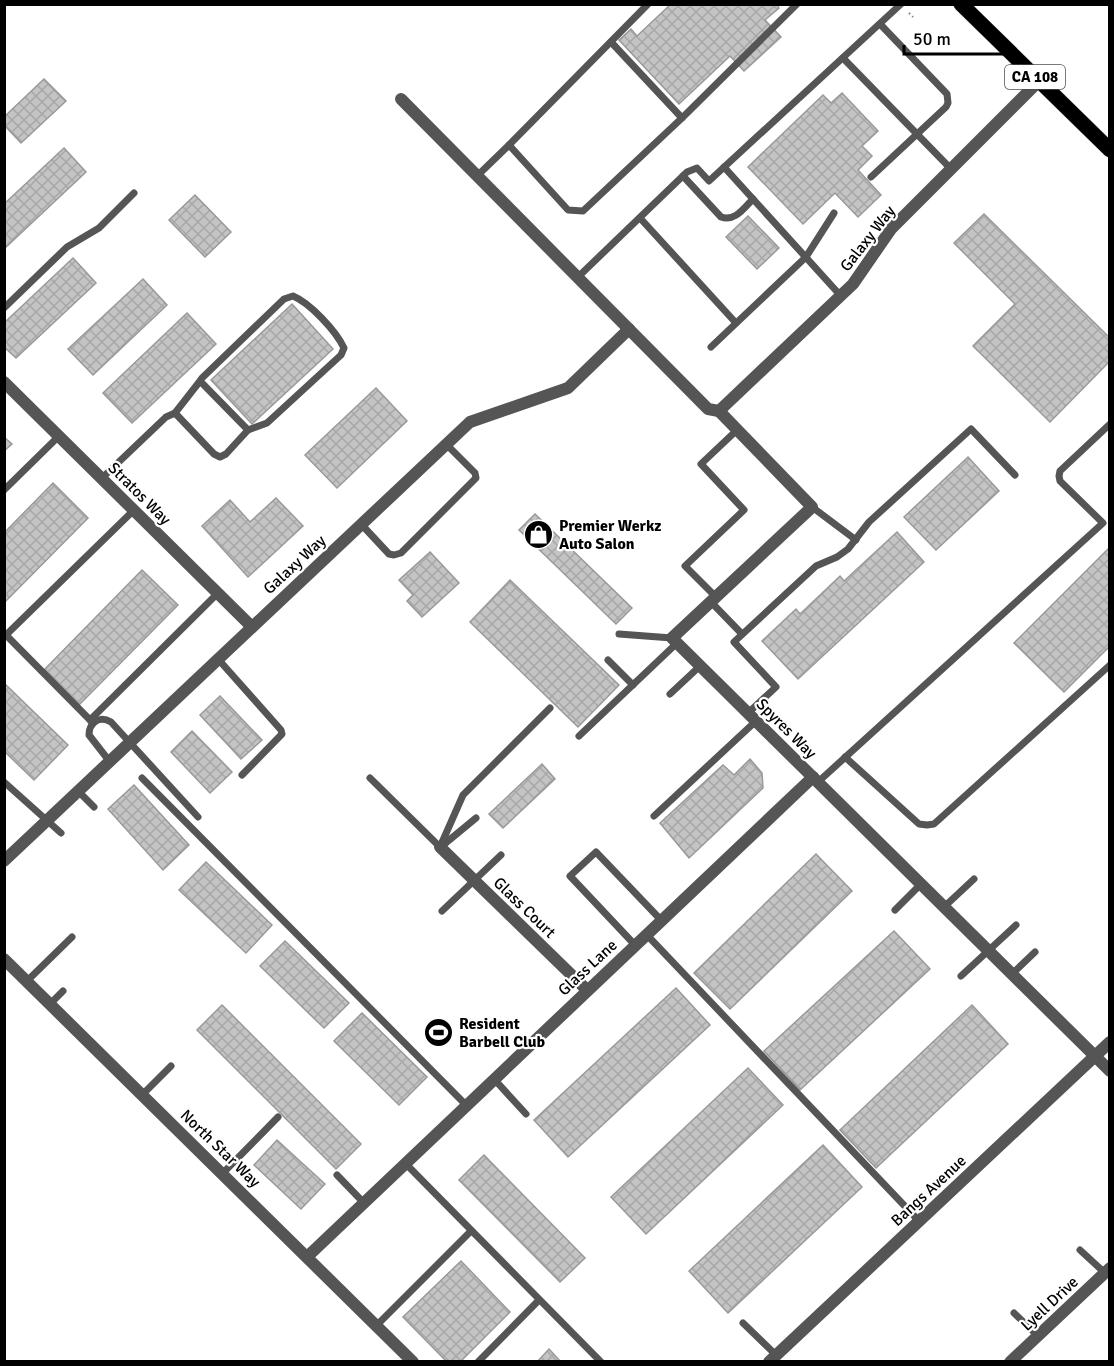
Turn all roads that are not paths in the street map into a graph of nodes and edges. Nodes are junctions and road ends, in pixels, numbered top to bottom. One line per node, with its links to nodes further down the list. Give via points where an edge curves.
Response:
1 (648, 4): 6 (lane)
2 (797, 4): 10 (lane)
3 (901, 4): 5 (lane)
4 (961, 4): 8 (main road, CA 108)
5 (880, 24): 7 (lane); 11 (lane, via 948,98 946,107)
6 (610, 42): 10 (lane); 12 (lane)
7 (843, 58): 11 (lane); 14 (lane)
8 (1039, 81): 13 (main road, CA 108); 15 (street, Galaxy Way)
9 (401, 99): 16 (street)
10 (682, 118): 12 (lane, via 583,211 568,210)
11 (917, 135): 15 (lane); 18 (lane)
12 (509, 145): 16 (lane)
13 (1110, 150)
14 (724, 167): 17 (lane, via 709,181 697,168); 20 (lane)
15 (951, 169): 25 (street, Galaxy Way, via 891,229 853,284)
16 (477, 176): 24 (street)
17 (683, 176): 20 (lane, via 726,219 732,219); 22 (lane)
18 (872, 177)
19 (134, 194): 26 (lane, via 99,228 67,247)
20 (753, 199): 23 (lane)
21 (834, 213): 23 (lane)
22 (640, 218): 24 (lane); 27 (lane)
23 (806, 257): 25 (lane); 27 (lane)
24 (578, 277): 28 (street)
25 (840, 295): 32 (street, Galaxy Way)
26 (4, 308)
27 (736, 323): 29 (lane)
28 (628, 329): 32 (street, via 708,409); 38 (street, Galaxy Way, via 568,388 470,422)
29 (711, 347)
30 (200, 381): 33 (lane); 35 (lane); 35 (lane, via 284,299 293,296 303,300 344,348 267,423)
31 (4, 382): 37 (street, Stratos Way)
32 (718, 411): 36 (street)
33 (175, 413): 35 (lane, via 220,457); 40 (lane)
34 (1110, 424): 45 (lane, via 1059,476)
35 (248, 430)
36 (737, 430): 42 (street); 49 (lane, via 701,464 744,510 685,566)
37 (59, 436): 40 (street, Stratos Way); 41 (lane)
38 (446, 444): 46 (street, Galaxy Way); 46 (lane, via 476,478 401,553 389,554)
39 (1015, 475): 47 (lane, via 971,429 869,522)
40 (102, 478): 43 (street, Stratos Way)
41 (4, 490)
42 (812, 507): 47 (lane); 49 (street)
43 (134, 510): 48 (street, Stratos Way); 51 (lane)
44 (1110, 516): 45 (lane)
45 (1103, 523): 66 (lane)
46 (361, 524): 50 (street, Galaxy Way)
47 (856, 540): 53 (lane, via 837,557 816,566)
48 (218, 593): 50 (street, Stratos Way); 63 (lane)
49 (713, 599): 53 (lane); 54 (street)
50 (252, 627): 55 (street, Galaxy Way)
51 (5, 634): 63 (lane)
52 (620, 634): 54 (lane)
53 (742, 634): 62 (lane, via 734,642 776,687)
54 (675, 641): 58 (street, Spyres Way); 59 (lane)
55 (218, 659): 65 (street, Galaxy Way); 68 (lane, via 282,734)
56 (608, 660): 59 (lane)
57 (1110, 665): 66 (lane, via 934,824 919,824)
58 (700, 666): 60 (lane); 62 (street, Spyres Way)
59 (633, 685): 64 (lane)
60 (670, 694)
61 (550, 708): 80 (lane, via 463,795)
62 (752, 717): 71 (street, Spyres Way); 75 (lane)
63 (91, 722): 65 (lane, via 107,720); 67 (lane, via 89,735)
64 (579, 736)
65 (129, 743): 67 (street, Galaxy Way); 76 (lane)
66 (845, 757): 71 (lane)
67 (110, 762): 73 (street, Galaxy Way)
68 (242, 775)
69 (142, 778): 109 (lane)
70 (370, 778): 80 (lane)
71 (815, 779): 85 (street, Spyres Way); 89 (street, Glass Lane)
72 (4, 782): 78 (lane)
73 (78, 791): 74 (lane); 78 (street, Galaxy Way)
74 (94, 807)
75 (654, 816)
76 (198, 817)
77 (476, 818): 80 (lane)
78 (46, 821): 79 (lane); 82 (street, Galaxy Way)
79 (61, 833)
80 (440, 847): 84 (street, Glass Court)
81 (501, 855): 84 (lane)
82 (4, 861)
83 (974, 879): 86 (lane)
84 (474, 880): 88 (lane); 100 (street, Glass Court)
85 (921, 884): 86 (street, Spyres Way); 87 (lane)
86 (944, 907): 94 (street, Spyres Way)
87 (895, 910)
88 (442, 911)
89 (661, 920): 91 (street, Glass Lane); 93 (lane, via 596,852 570,876)
90 (1016, 925): 94 (lane)
91 (646, 934): 93 (street, Glass Lane); 116 (lane)
92 (72, 937): 99 (lane)
93 (635, 945): 100 (street, Glass Lane)
94 (989, 951): 97 (street, Spyres Way); 98 (lane)
95 (1035, 952): 97 (lane)
96 (4, 959): 99 (street, North Star Way)
97 (1012, 974): 104 (street, Spyres Way)
98 (961, 976)
99 (27, 981): 102 (street, North Star Way)
100 (587, 990): 107 (street, Glass Lane)
101 (63, 991): 102 (lane)
102 (50, 1004): 108 (street, North Star Way)
103 (1110, 1042): 104 (street, Bangs Avenue)
104 (1095, 1056): 106 (street, Spyres Way); 116 (street, Bangs Avenue)
105 (171, 1066): 108 (lane)
106 (1110, 1071)
107 (494, 1079): 109 (street, Glass Lane); 110 (lane)
108 (142, 1095): 113 (street, North Star Way)
109 (466, 1105): 112 (street, Glass Lane)
110 (526, 1114)
111 (278, 1117): 113 (lane)
112 (405, 1163): 115 (street, Glass Lane); 117 (lane)
113 (223, 1173): 119 (street, North Star Way)
114 (336, 1176): 115 (lane)
115 (364, 1203): 119 (street, Glass Lane)
116 (919, 1221): 126 (street, Bangs Avenue)
117 (471, 1231): 121 (lane); 124 (lane)
118 (1080, 1250): 120 (lane)
119 (308, 1256): 124 (street, North Star Way)
120 (1107, 1271): 125 (street, Lyell Drive)
121 (539, 1300): 128 (lane); 129 (lane)
122 (1014, 1313): 125 (lane)
123 (743, 1323): 126 (lane)
124 (376, 1325): 127 (street, North Star Way)
125 (1038, 1336): 130 (street, Lyell Drive)
126 (773, 1358)
127 (413, 1362)
128 (478, 1362)
129 (601, 1362)
130 (1010, 1362)

